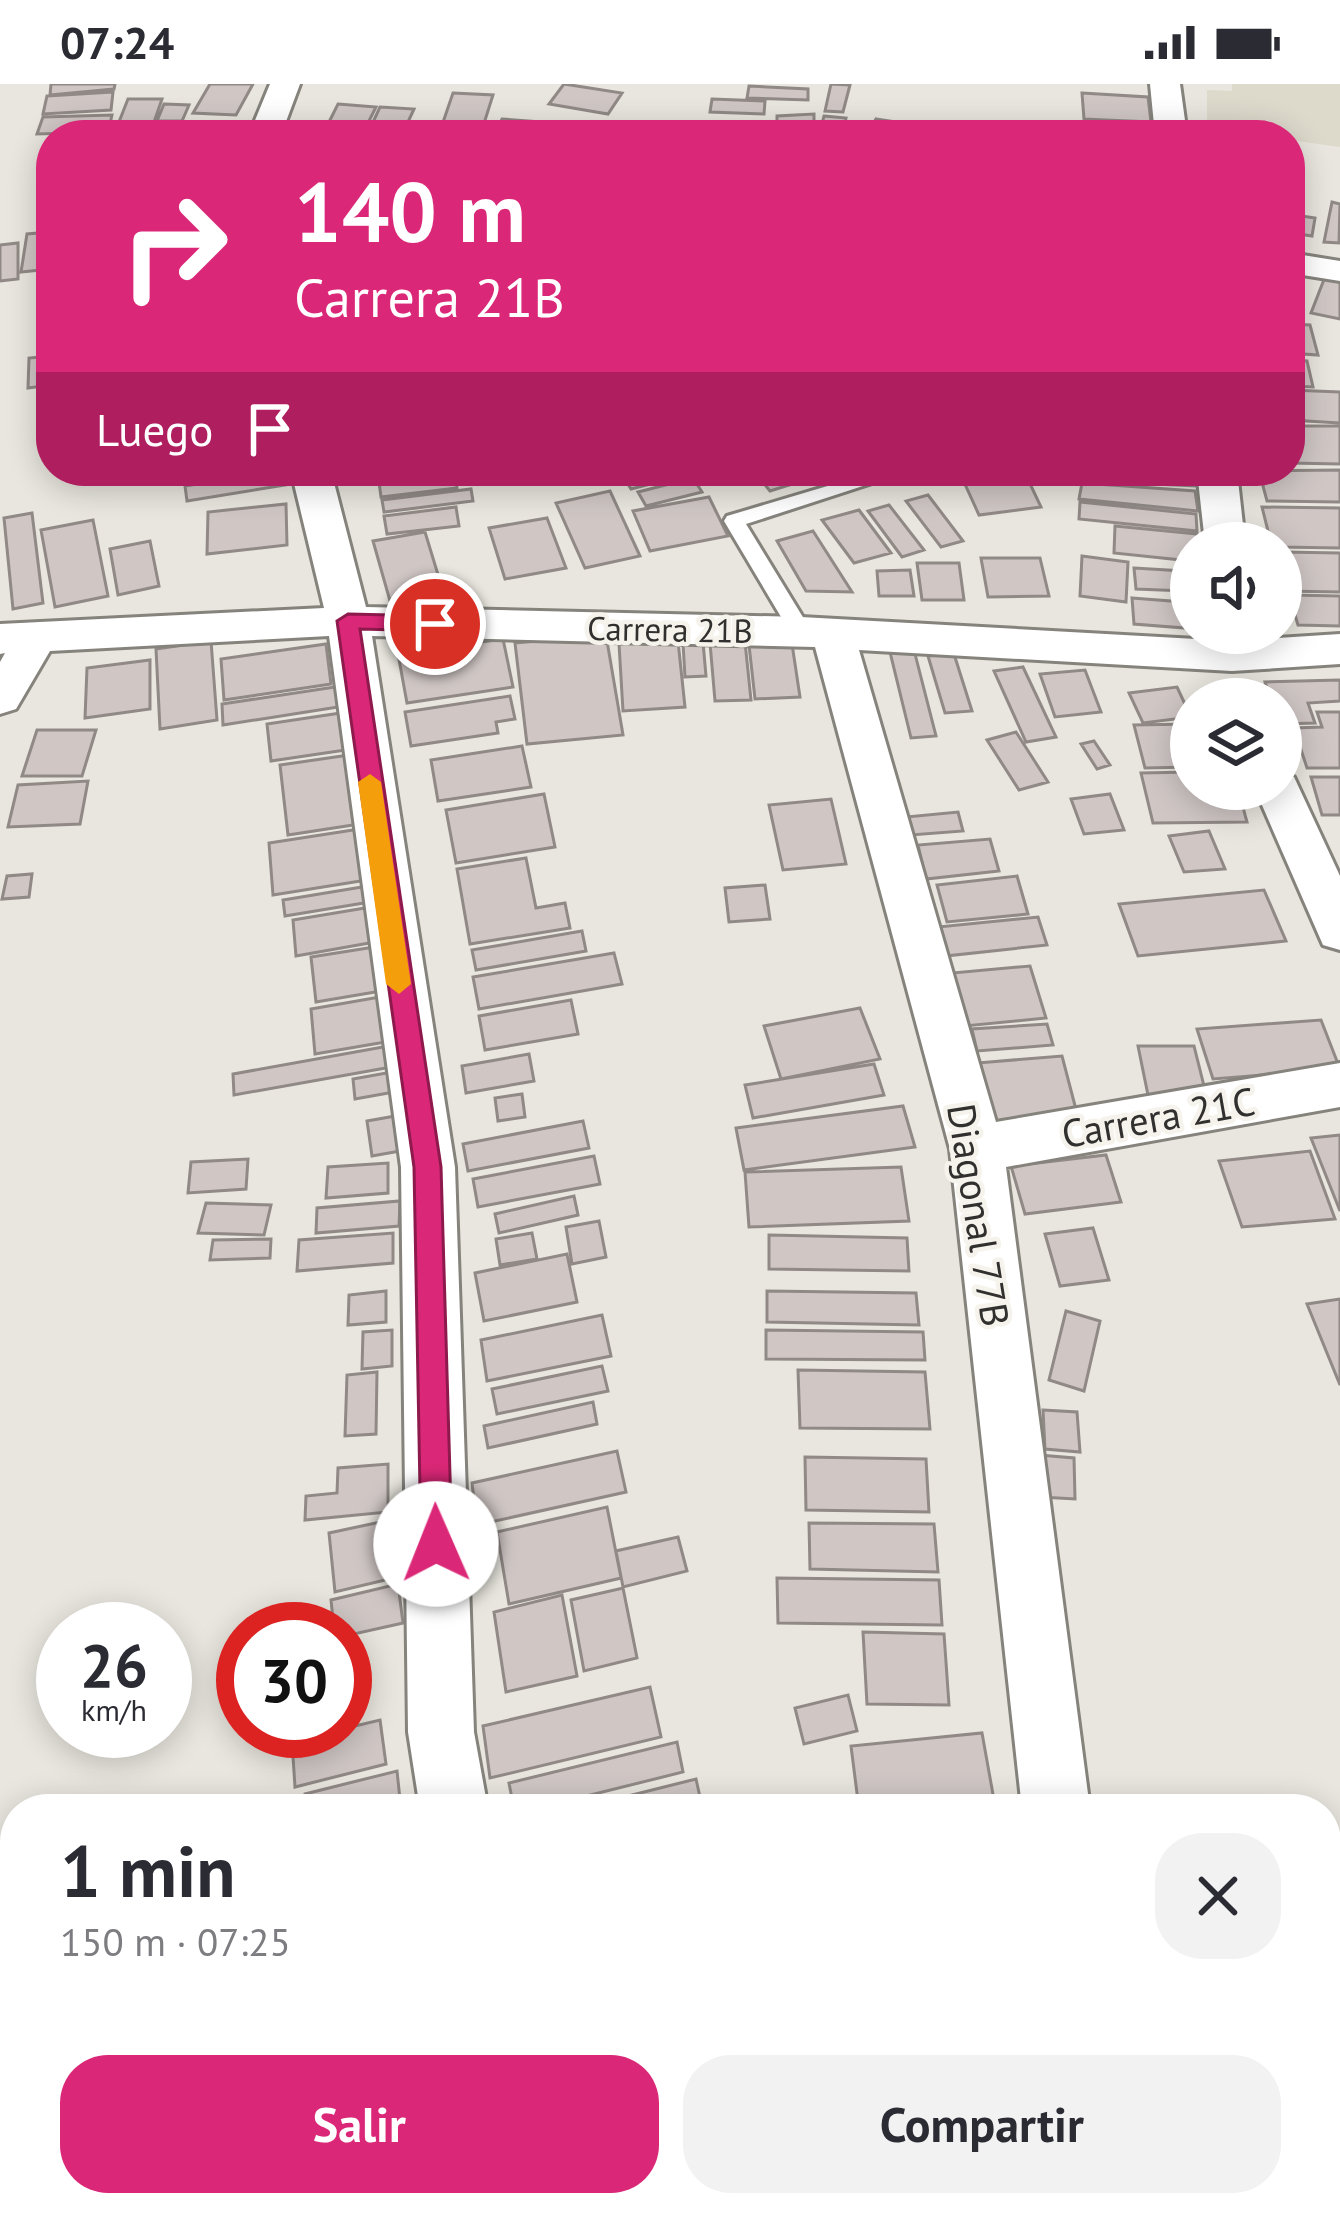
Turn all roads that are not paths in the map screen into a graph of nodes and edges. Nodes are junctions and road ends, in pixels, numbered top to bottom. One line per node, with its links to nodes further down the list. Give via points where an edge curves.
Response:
1 (285, 84): 3 (street)
2 (1165, 84): 4 (street)
3 (271, 120)
4 (1169, 120)
5 (1305, 266): 6 (street)
6 (1340, 272)
7 (315, 486): 11 (street)
8 (850, 486): 12 (lane, Diagonal 77B, via 734,521)
9 (1219, 486): 10 (street)
10 (1223, 522)
11 (348, 621): 12 (street, Carrera 21B); 13 (street, Carrera 21B); 22 (street, via 428,1167 441,1732)
12 (817, 633): 14 (street, Carrera 21B); 21 (street, Diagonal 77B)
13 (19, 637): 17 (street)
14 (1170, 643)
15 (1302, 648): 16 (street, Carrera 21B)
16 (1340, 650)
17 (0, 698)
18 (1287, 810): 19 (street)
19 (1340, 931)
20 (1340, 1085): 21 (street, Carrera 21C)
21 (976, 1149): 23 (street, Diagonal 77B)
22 (451, 1794)
23 (1054, 1794)

